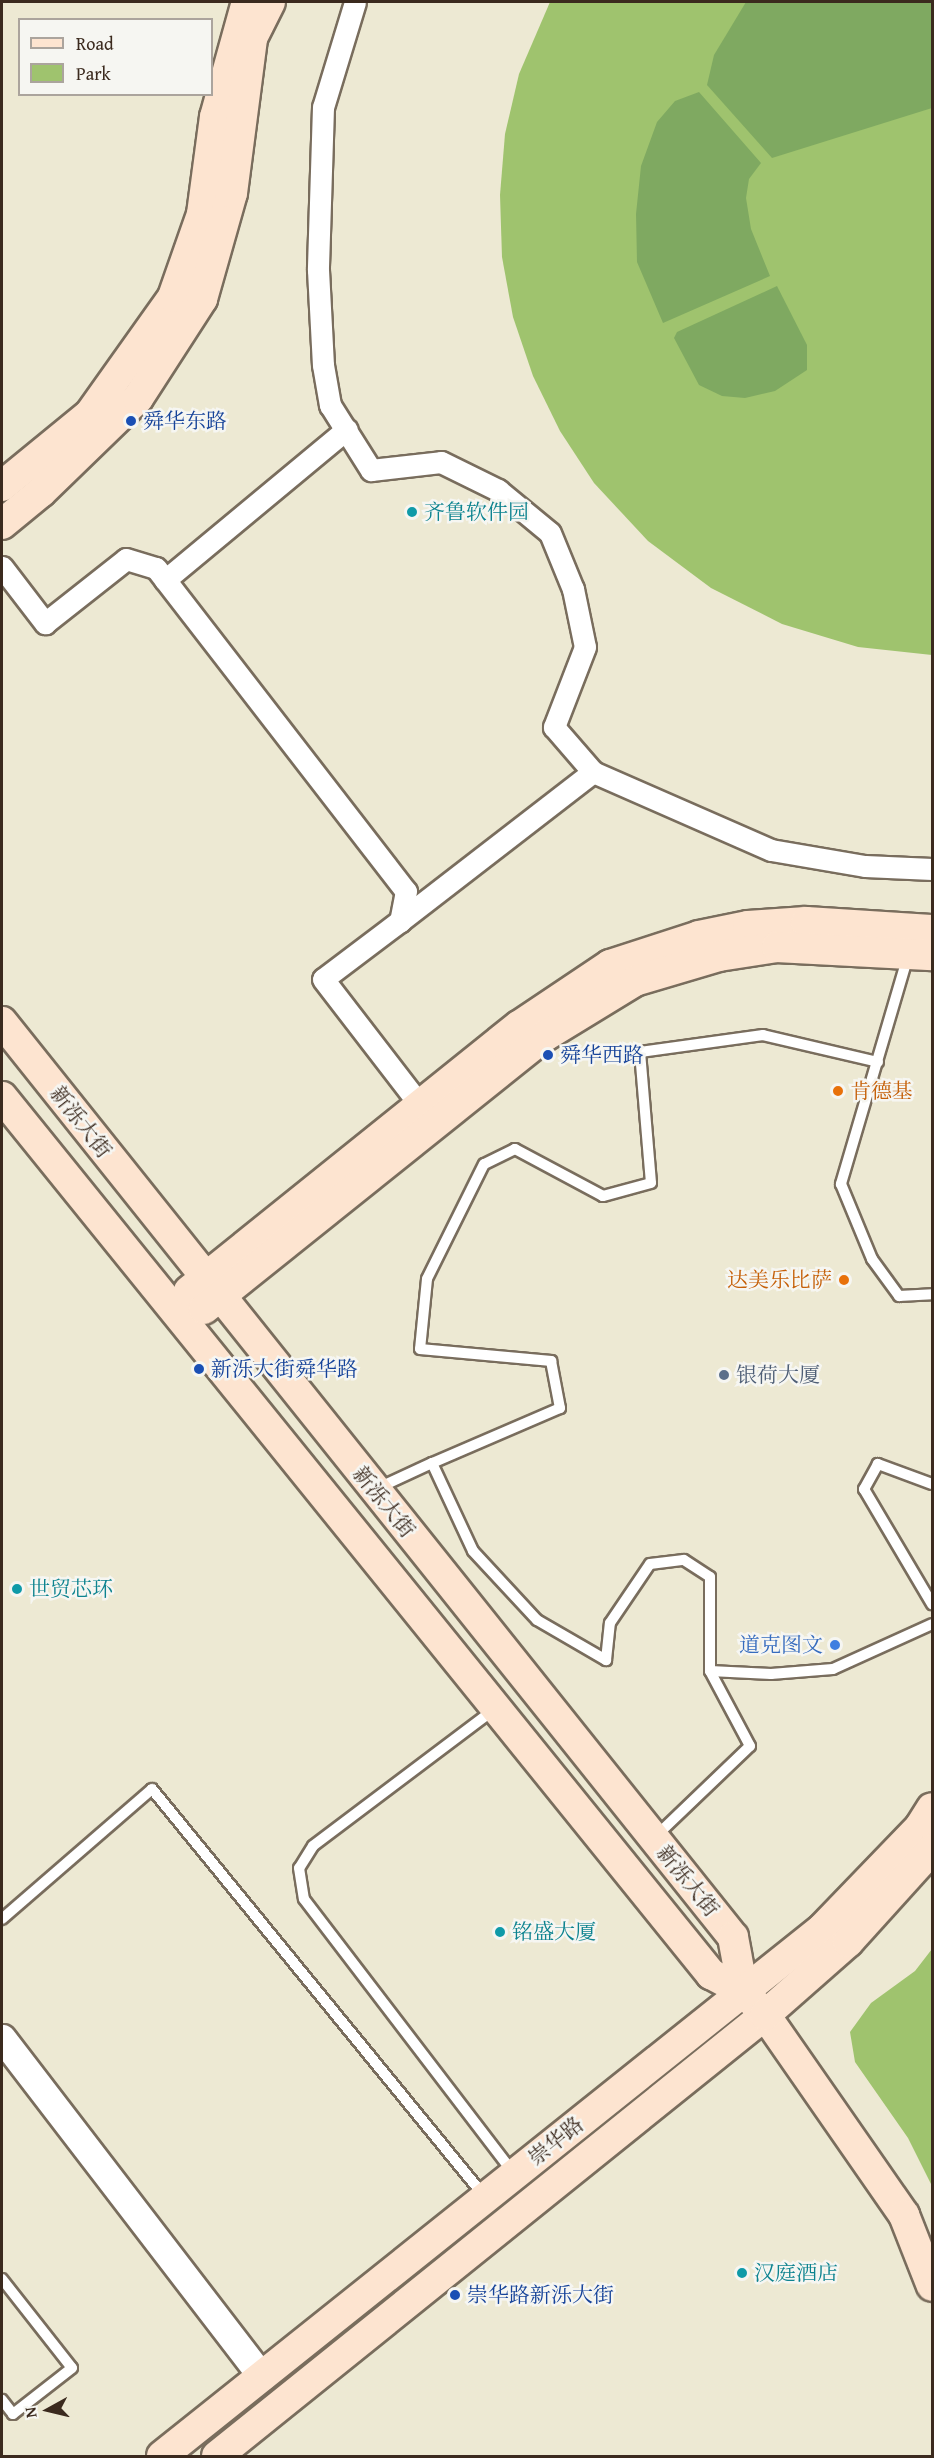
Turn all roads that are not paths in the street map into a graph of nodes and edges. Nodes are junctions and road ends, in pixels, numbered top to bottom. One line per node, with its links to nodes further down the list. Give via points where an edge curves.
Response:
1 (247, 2): 5 (main road, via 215,117 201,214 173,297 90,414)
2 (270, 2): 6 (main road, via 252,38 232,193 202,299 138,398 41,492)
3 (355, 2): 4 (street, via 323,107 318,270 322,365 330,405)
4 (346, 429): 8 (street); 9 (street, via 371,470 441,462 498,490 550,533 573,589 585,647 554,727)
5 (2, 486)
6 (2, 524)
7 (2, 567): 8 (street, via 45,623 126,559 156,568)
8 (165, 580): 11 (street, via 406,891)
9 (593, 772): 10 (street, via 771,850 865,866); 11 (street)
10 (933, 869)
11 (400, 921): 17 (street, via 322,979)
12 (933, 930): 17 (main road, via 806,922 748,926 699,936 610,965 519,1026)
13 (920, 955): 15 (lane); 18 (main road, via 777,947 719,956 635,981 545,1036)
14 (2, 1022): 18 (main road, 新泺大街)
15 (878, 1062): 19 (lane, via 841,1184 872,1259 899,1296); 21 (lane, via 764,1035 640,1052 651,1183 603,1196 515,1149 484,1164 427,1279 420,1349 551,1361 560,1408)
16 (2, 1096): 20 (main road, 新泺大街)
17 (420, 1106): 18 (main road)
18 (211, 1288): 20 (main road); 23 (main road, 新泺大街)
19 (933, 1294)
20 (178, 1315): 27 (main road, 新泺大街)
21 (432, 1463): 23 (lane); 26 (lane, via 473,1551 537,1620 606,1660 610,1623 650,1564 684,1560 710,1577)
22 (933, 1484): 24 (lane, via 878,1464 864,1489)
23 (374, 1490): 29 (main road, 新泺大街)
24 (933, 1604)
25 (933, 1624): 26 (lane, via 833,1669 771,1674)
26 (710, 1671): 29 (lane, via 750,1746)
27 (496, 1708): 32 (main road, 新泺大街, via 711,1974); 35 (lane, via 313,1846 299,1868 304,1899)
28 (933, 1808): 32 (main road, 崇华路, via 920,1827 822,1929)
29 (654, 1838): 32 (main road, 新泺大街, via 734,1937)
30 (933, 1849): 33 (main road, 崇华路, via 848,1942)
31 (2, 1919): 36 (lane, via 152,1789)
32 (743, 1991): 33 (main road, 新泺大街); 35 (main road, 崇华路)
33 (765, 2015): 38 (main road, 新泺大街, via 904,2215); 42 (main road, 崇华路)
34 (2, 2038): 39 (street)
35 (514, 2175): 36 (main road, 崇华路)
36 (485, 2197): 39 (main road, 崇华路)
37 (2, 2279): 40 (lane, via 72,2368 13,2414)
38 (933, 2286)
39 (262, 2377): 41 (main road, 崇华路)
40 (2, 2400)
41 (162, 2457)
42 (217, 2457)

